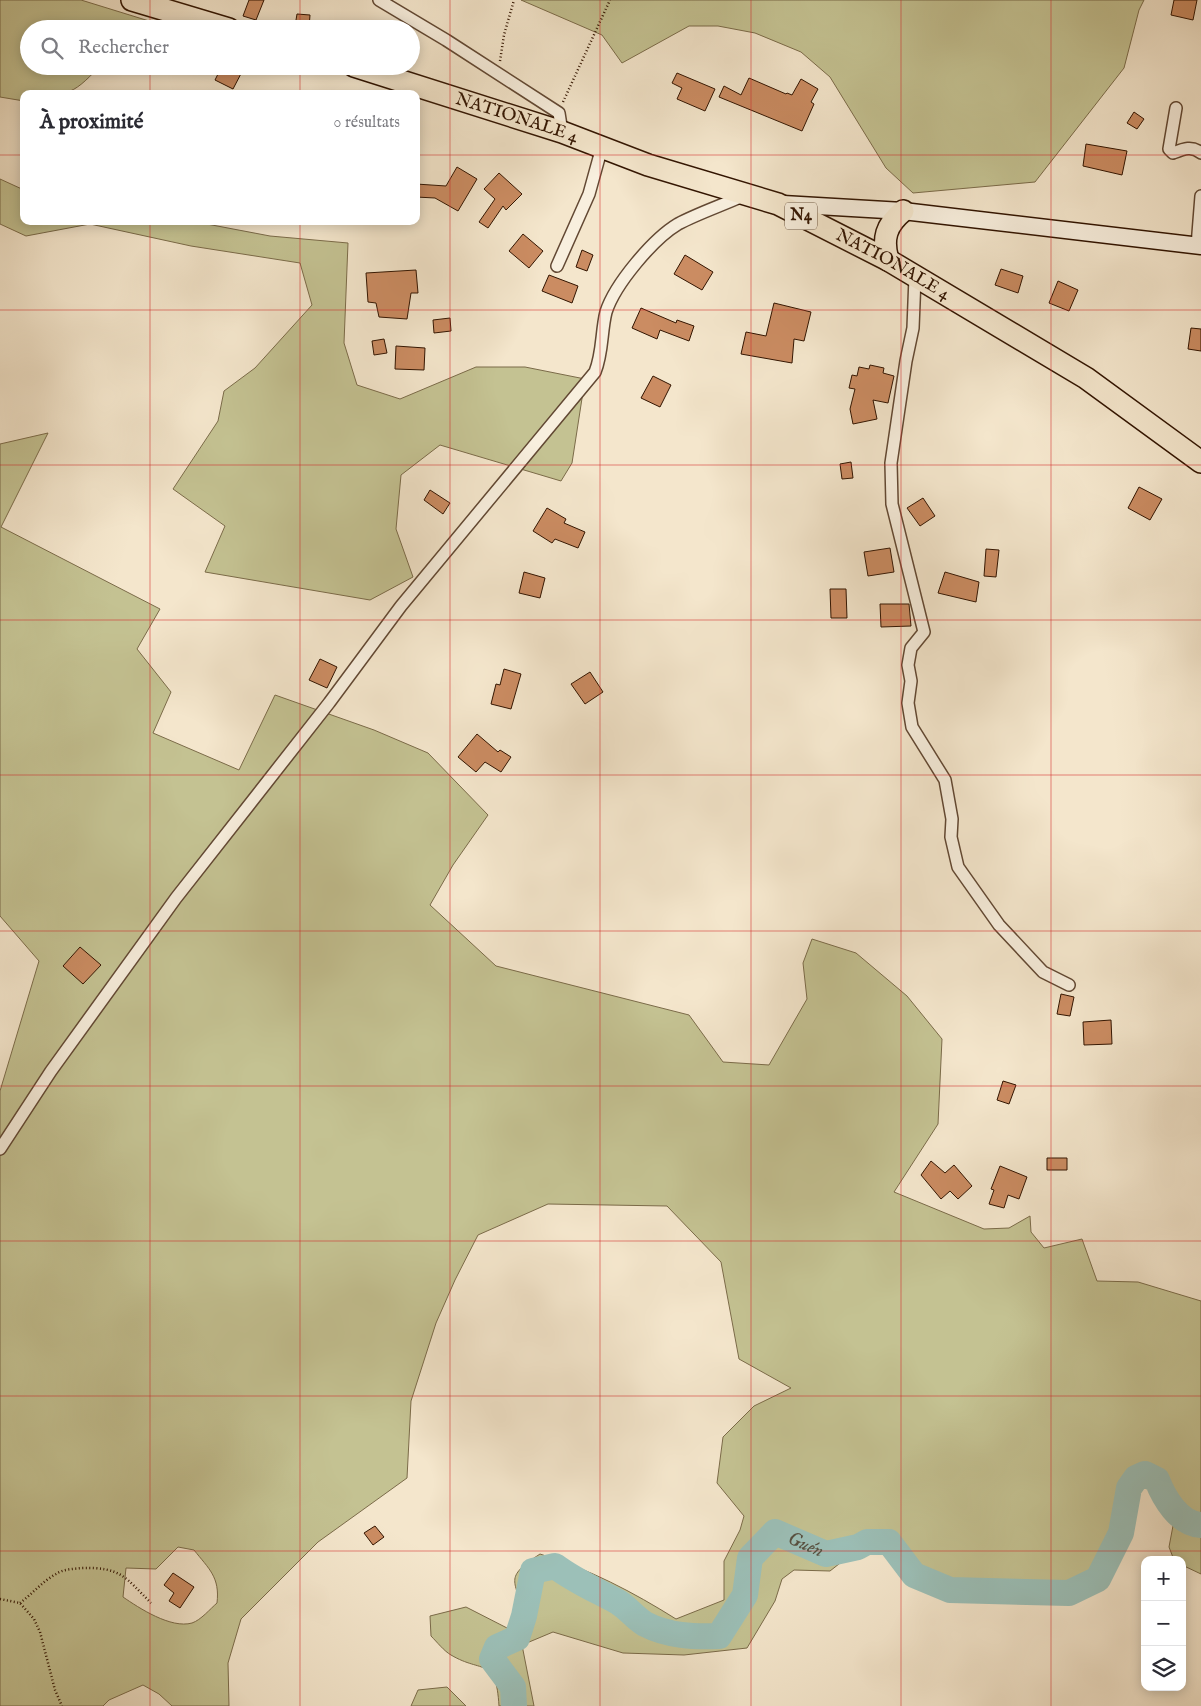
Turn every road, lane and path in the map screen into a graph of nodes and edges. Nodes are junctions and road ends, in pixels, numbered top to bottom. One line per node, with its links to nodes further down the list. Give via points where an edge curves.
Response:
1 (132, 0): 5 (highway)
2 (379, 0): 6 (street)
3 (514, 0): 8 (path)
4 (610, 0): 11 (path)
5 (199, 20)
6 (412, 20)
7 (420, 24): 8 (street)
8 (497, 74): 11 (street)
9 (387, 75): 11 (highway, NATIONALE 4 / N4)
10 (1176, 108): 13 (street, via 1168,149 1173,153 1195,148)
11 (560, 122): 12 (highway, NATIONALE 4 / N4)
12 (602, 147): 14 (highway, NATIONALE 4 / N4); 20 (street, via 589,194)
13 (1201, 153)
14 (745, 195): 16 (highway, NATIONALE 4 / N4); 24 (street, via 678,224 660,237 639,260 606,311 600,359 595,372 400,606 329,703 176,898 51,1071)
15 (1201, 196): 18 (street)
16 (778, 204): 17 (main road); 19 (highway, NATIONALE 4 / N4)
17 (903, 211): 18 (main road); 19 (highway, via 885,232 884,247)
18 (1199, 246)
19 (888, 260): 21 (highway, NATIONALE 4 / N4)
20 (558, 266)
21 (915, 277): 22 (highway, NATIONALE 4 / N4, via 1086,378); 23 (street, via 914,328 890,463 892,504 924,632 911,648 908,665 912,727 945,780 952,819 951,837 958,867 965,879 999,925 1043,972)
22 (1201, 462)
23 (1069, 985)
24 (0, 1149)
25 (0, 1600): 26 (path)
26 (20, 1603): 27 (path, via 57,1573 95,1568 110,1569 125,1578); 28 (path, via 40,1632 52,1682)
27 (151, 1603)
28 (62, 1706)

